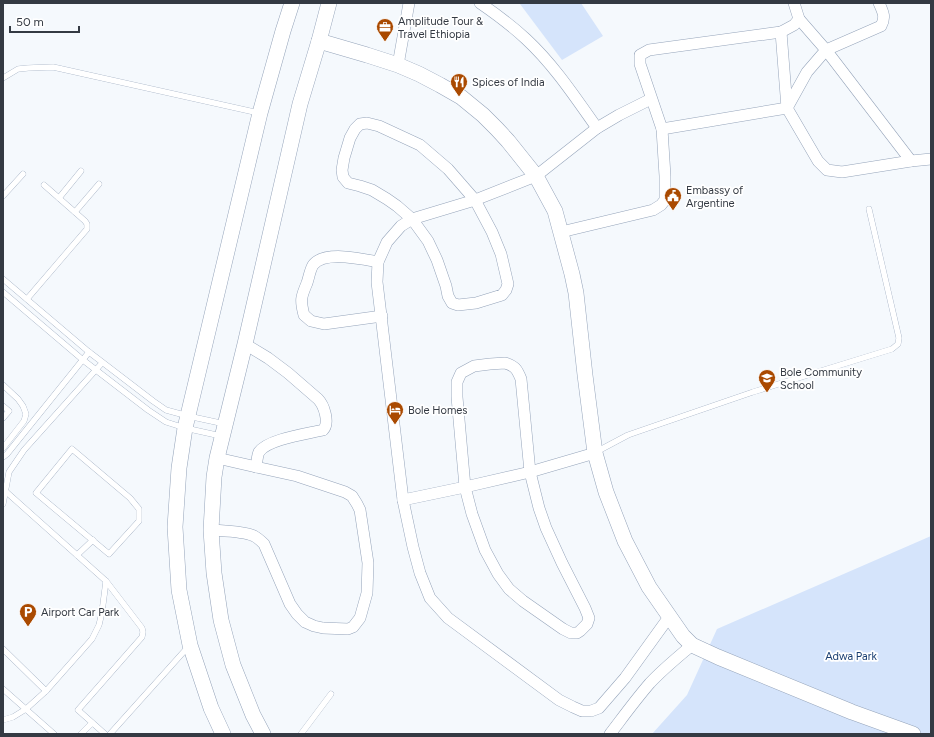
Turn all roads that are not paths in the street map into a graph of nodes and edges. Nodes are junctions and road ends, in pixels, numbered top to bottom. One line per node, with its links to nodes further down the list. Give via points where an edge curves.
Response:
1 (292, 3): 15 (main road)
2 (329, 3): 9 (main road)
3 (409, 3): 11 (street)
4 (480, 3): 16 (street, via 526,38 565,83)
5 (794, 3): 7 (street)
6 (879, 3): 10 (street, via 884,21 880,26)
7 (799, 19): 8 (street); 10 (street)
8 (781, 32): 13 (street, via 649,50 640,54 640,64); 14 (street)
9 (319, 41): 11 (main road); 37 (main road, via 300,104)
10 (826, 50): 14 (street, via 807,72); 19 (street)
11 (398, 65): 22 (main road, via 440,84 461,97 508,141)
12 (3, 78): 15 (lane, via 18,69 53,67)
13 (651, 99): 16 (street); 17 (street)
14 (787, 108): 17 (street); 19 (street, via 818,161 828,170 842,172)
15 (260, 113): 45 (main road)
16 (597, 128): 22 (street)
17 (662, 129): 31 (street, via 665,200 661,205 653,210)
18 (931, 159): 19 (street)
19 (911, 161)
20 (80, 171): 26 (lane)
21 (23, 174): 25 (lane)
22 (536, 176): 27 (street); 31 (main road, via 555,211)
23 (99, 184): 29 (lane)
24 (44, 186): 26 (lane)
25 (3, 196)
26 (59, 198): 29 (lane)
27 (474, 200): 30 (street); 30 (street, via 501,254 508,284 502,296 476,303 458,305 452,302 428,241); 30 (street, via 448,169 420,145 379,126 360,124 350,138 344,158 343,177 348,183 372,190 387,198)
28 (869, 209): 48 (lane, via 899,338 898,344 892,349 753,392 628,436)
29 (75, 212): 35 (lane, via 87,224 86,229)
30 (412, 219): 32 (street, via 400,226 387,242)
31 (561, 232): 48 (main road, via 576,293)
32 (378, 262): 36 (street, via 377,282); 36 (street, via 340,256 319,260 313,265 301,299 304,315 311,321 324,324)
33 (3, 279): 35 (lane)
34 (3, 292): 39 (lane)
35 (27, 299): 38 (lane)
36 (382, 316): 55 (street)
37 (245, 344): 46 (main road); 51 (street, via 288,373 318,399 324,408 326,419 323,430 264,446 259,453)
38 (89, 352): 39 (lane); 40 (lane)
39 (83, 360): 41 (lane); 49 (lane)
40 (102, 363): 41 (lane); 45 (lane, via 153,401)
41 (96, 370): 45 (lane, via 166,422); 54 (lane, via 24,450 9,472)
42 (3, 385): 47 (lane, via 18,399 26,414 24,421)
43 (3, 406): 44 (lane, via 9,411)
44 (3, 418)
45 (187, 422): 46 (lane); 46 (lane); 62 (main road, via 179,468 175,527 180,590)
46 (224, 430): 50 (main road)
47 (3, 448)
48 (595, 453): 52 (street); 61 (main road, via 606,492 625,541 648,587)
49 (3, 457)
50 (217, 458): 51 (street); 57 (main road)
51 (256, 467): 57 (street, via 297,476 352,496 360,510 368,563 367,593 360,618 348,629 323,628 305,622 290,604 264,544 259,539 247,534)
52 (530, 472): 53 (street); 53 (street, via 521,379 517,370 512,365 504,363 474,366 461,373 456,382); 53 (street, via 546,528 589,618 587,624 577,632 571,633 563,629 509,589 485,550)
53 (465, 487): 55 (street)
54 (4, 490): 56 (lane); 59 (lane)
55 (403, 500): 61 (street, via 420,573 430,598 448,618 559,700 574,708 599,708)
56 (3, 504)
57 (212, 530): 76 (main road, via 214,573 221,620 233,665)
58 (93, 540): 58 (lane, via 36,493 72,449 130,498 139,509 139,521 109,554); 59 (lane)
59 (77, 555): 60 (lane)
60 (106, 581): 66 (lane, via 99,625 92,639); 70 (lane, via 143,632 142,637 78,710)
61 (669, 617): 63 (main road)
62 (190, 645): 74 (lane); 75 (main road, via 211,708)
63 (692, 645): 78 (street, via 650,683); 79 (main road, via 852,712)
64 (3, 649): 66 (lane)
65 (3, 689): 68 (lane)
66 (46, 691): 68 (lane)
67 (331, 694): 77 (lane)
68 (26, 709): 69 (lane, via 13,718); 71 (lane)
69 (3, 720)
70 (92, 723): 72 (lane); 73 (lane)
71 (54, 734)
72 (81, 734)
73 (105, 734)
74 (110, 734)
75 (224, 734)
76 (263, 734)
77 (301, 734)
78 (610, 734)
79 (913, 734)

